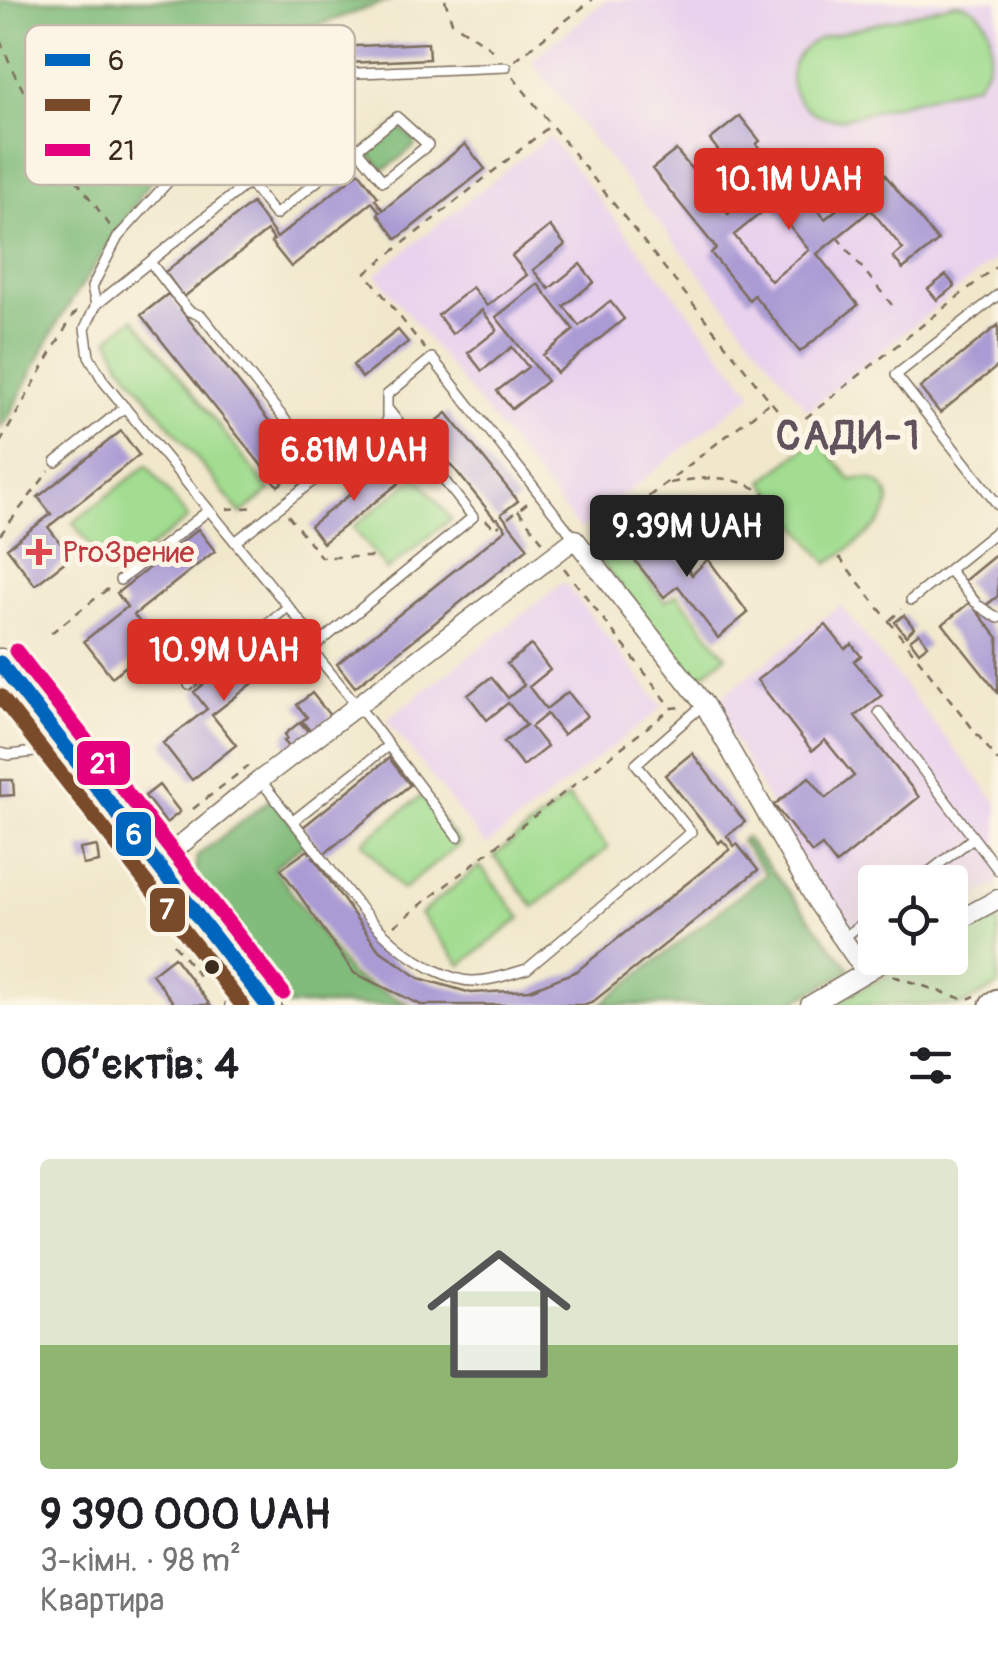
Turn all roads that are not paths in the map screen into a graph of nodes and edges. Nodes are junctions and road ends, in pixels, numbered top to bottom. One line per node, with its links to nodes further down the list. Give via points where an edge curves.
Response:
1 (506, 67): 2 (lane)
2 (355, 72)
3 (357, 150): 3 (lane, via 383,182 428,146 398,117)
4 (165, 185): 10 (lane, via 118,237 92,287)
5 (245, 185): 8 (lane)
6 (251, 185): 7 (lane, via 275,215)
7 (313, 185)
8 (150, 262): 10 (lane); 14 (lane)
9 (998, 295): 15 (lane, via 896,376)
10 (96, 305): 11 (lane, via 85,328 89,356)
11 (124, 407): 13 (lane); 16 (lane)
12 (387, 408): 14 (lane, via 387,423); 19 (lane, via 387,394 432,358); 25 (lane, via 474,517)
13 (56, 462)
14 (326, 471): 18 (lane)
15 (998, 505)
16 (208, 510): 18 (lane); 21 (lane)
17 (998, 530): 20 (lane)
18 (235, 542): 23 (lane)
19 (579, 544): 28 (street); 29 (street, via 554,555)
20 (949, 570): 22 (lane); 24 (lane)
21 (120, 580)
22 (911, 600)
23 (288, 607): 25 (lane, via 314,638); 27 (lane)
24 (998, 618)
25 (313, 648): 29 (lane)
26 (0, 664): 32 (main road)
27 (189, 685)
28 (704, 704): 35 (lane, via 636,764 692,832 527,969 499,978 471,982 413,960 383,934); 44 (street)
29 (356, 706): 31 (lane); 34 (street)
30 (879, 712): 37 (lane)
31 (388, 746): 35 (lane); 36 (lane)
32 (67, 748): 33 (lane); 38 (main road)
33 (0, 753)
34 (254, 773): 35 (lane); 38 (street)
35 (292, 821)
36 (458, 837)
37 (974, 838): 39 (lane); 40 (lane)
38 (156, 864): 47 (main road)
39 (938, 865)
40 (998, 870)
41 (998, 899): 42 (street)
42 (968, 915)
43 (858, 926): 44 (lane)
44 (842, 938): 45 (street)
45 (858, 960)
46 (858, 974): 48 (street)
47 (250, 999)
48 (810, 1005)

